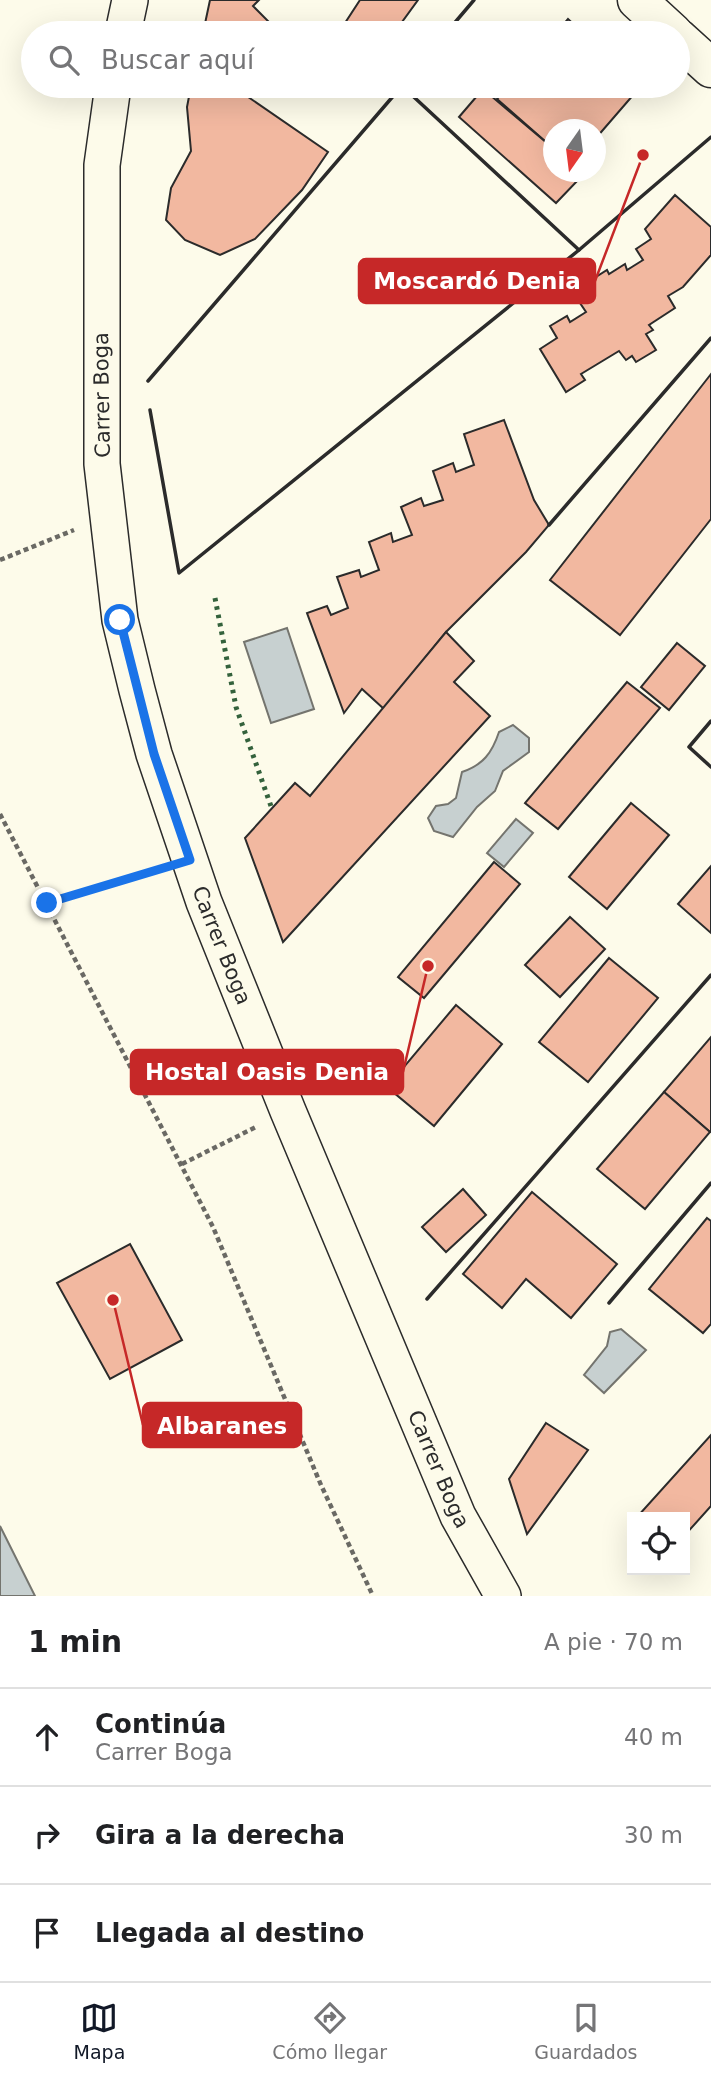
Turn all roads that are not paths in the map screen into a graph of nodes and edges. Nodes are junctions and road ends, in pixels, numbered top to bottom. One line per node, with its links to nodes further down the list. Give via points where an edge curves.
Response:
1 (130, 0): 3 (street)
2 (637, 0): 4 (main road)
3 (126, 21)
4 (660, 21)
5 (690, 48): 6 (main road)
6 (711, 68)
7 (111, 98): 8 (street, Carrer Boga, via 102,207 102,437 120,620 134,678 190,860 288,1111 458,1516)
8 (503, 1596)

